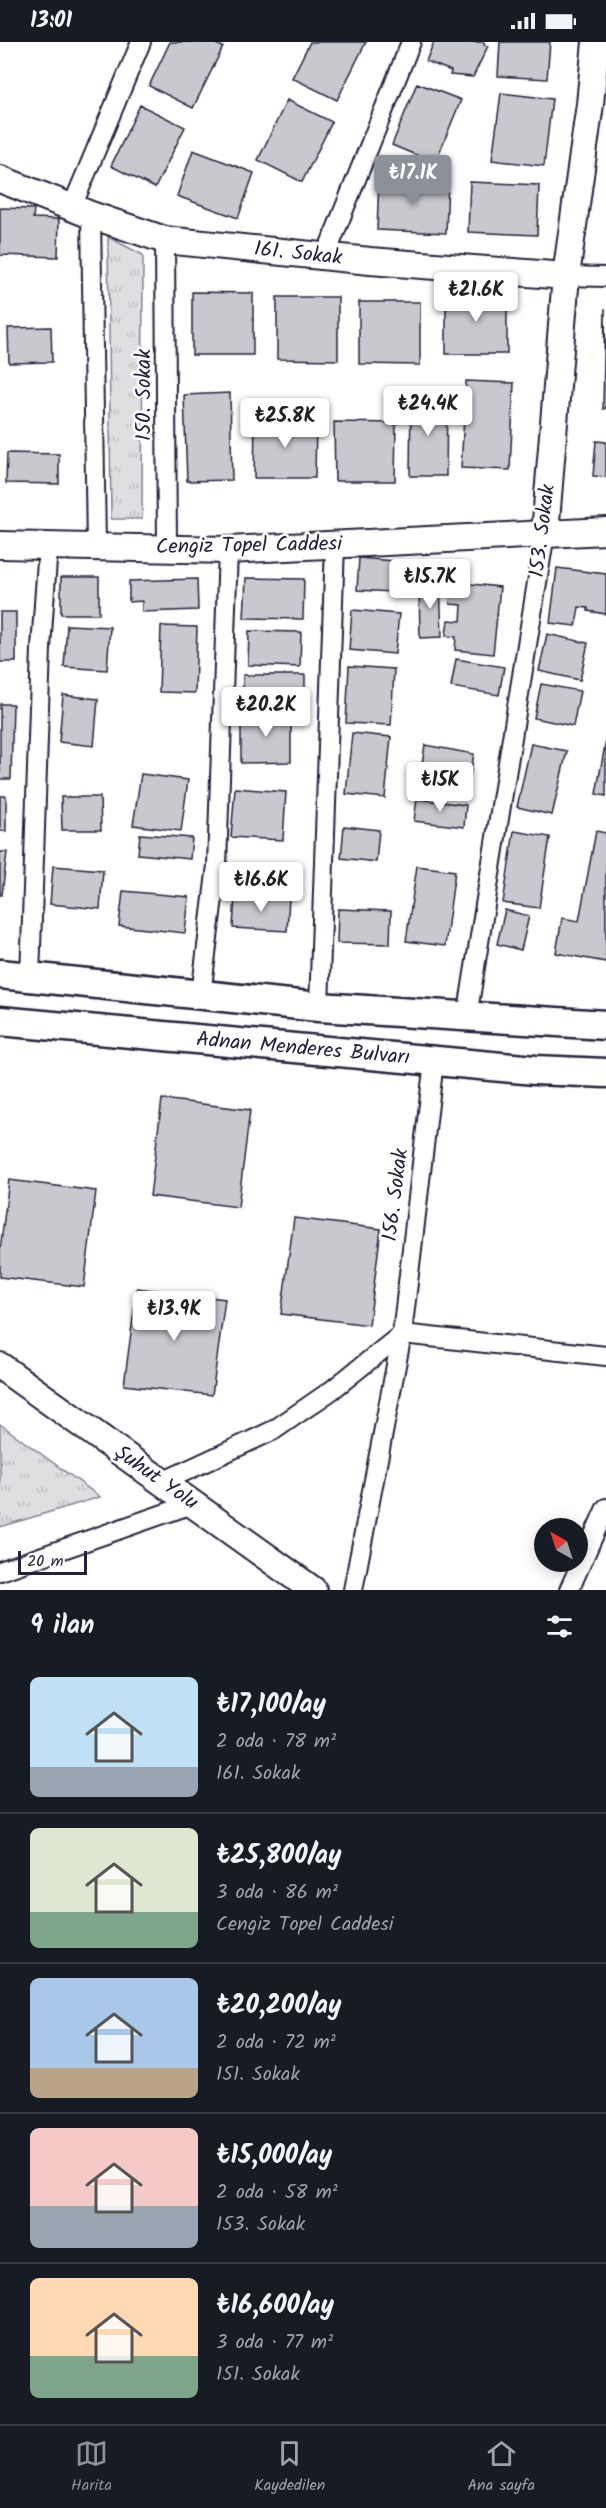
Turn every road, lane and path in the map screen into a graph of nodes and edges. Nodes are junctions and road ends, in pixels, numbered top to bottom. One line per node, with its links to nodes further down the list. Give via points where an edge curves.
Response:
1 (141, 42): 5 (street)
2 (411, 42): 7 (street)
3 (596, 42): 8 (street, 153. Sokak)
4 (0, 179): 5 (street, 161. Sokak)
5 (82, 211): 6 (street, 161. Sokak); 15 (street)
6 (165, 240): 7 (street, 161. Sokak); 16 (street, 150. Sokak)
7 (326, 256): 8 (street, 161. Sokak)
8 (566, 276): 9 (street, 161. Sokak); 11 (street, 153. Sokak)
9 (606, 277)
10 (606, 531): 11 (street, Cengiz Topel Caddesi)
11 (545, 533): 12 (street, Cengiz Topel Caddesi); 22 (street, 153. Sokak)
12 (335, 544): 17 (street, Cengiz Topel Caddesi); 21 (street)
13 (0, 545): 14 (street, Cengiz Topel Caddesi)
14 (48, 546): 15 (street, Cengiz Topel Caddesi); 19 (street)
15 (96, 547): 16 (street, Cengiz Topel Caddesi)
16 (167, 548): 17 (street, Cengiz Topel Caddesi)
17 (228, 549): 20 (street, via 217,865)
18 (0, 975): 19 (main road, Adnan Menderes Bulvarı)
19 (30, 978): 20 (main road, Adnan Menderes Bulvarı)
20 (201, 996): 21 (main road, Adnan Menderes Bulvarı)
21 (319, 1007): 22 (main road, Adnan Menderes Bulvarı)
22 (467, 1017): 24 (main road, Adnan Menderes Bulvarı)
23 (0, 1021): 25 (main road, Adnan Menderes Bulvarı)
24 (606, 1025)
25 (434, 1061): 26 (main road, Adnan Menderes Bulvarı); 27 (street, 156. Sokak)
26 (606, 1073)
27 (402, 1334): 28 (street); 30 (street, via 333,1390 274,1430); 35 (street, 156. Sokak)
28 (606, 1356)
29 (0, 1366): 30 (street, Şuhut Yolu)
30 (160, 1483): 31 (street, Şuhut Yolu)
31 (192, 1504): 33 (street); 34 (street, Şuhut Yolu)
32 (606, 1508): 36 (street)
33 (0, 1570)
34 (313, 1590)
35 (352, 1590)
36 (569, 1590)

